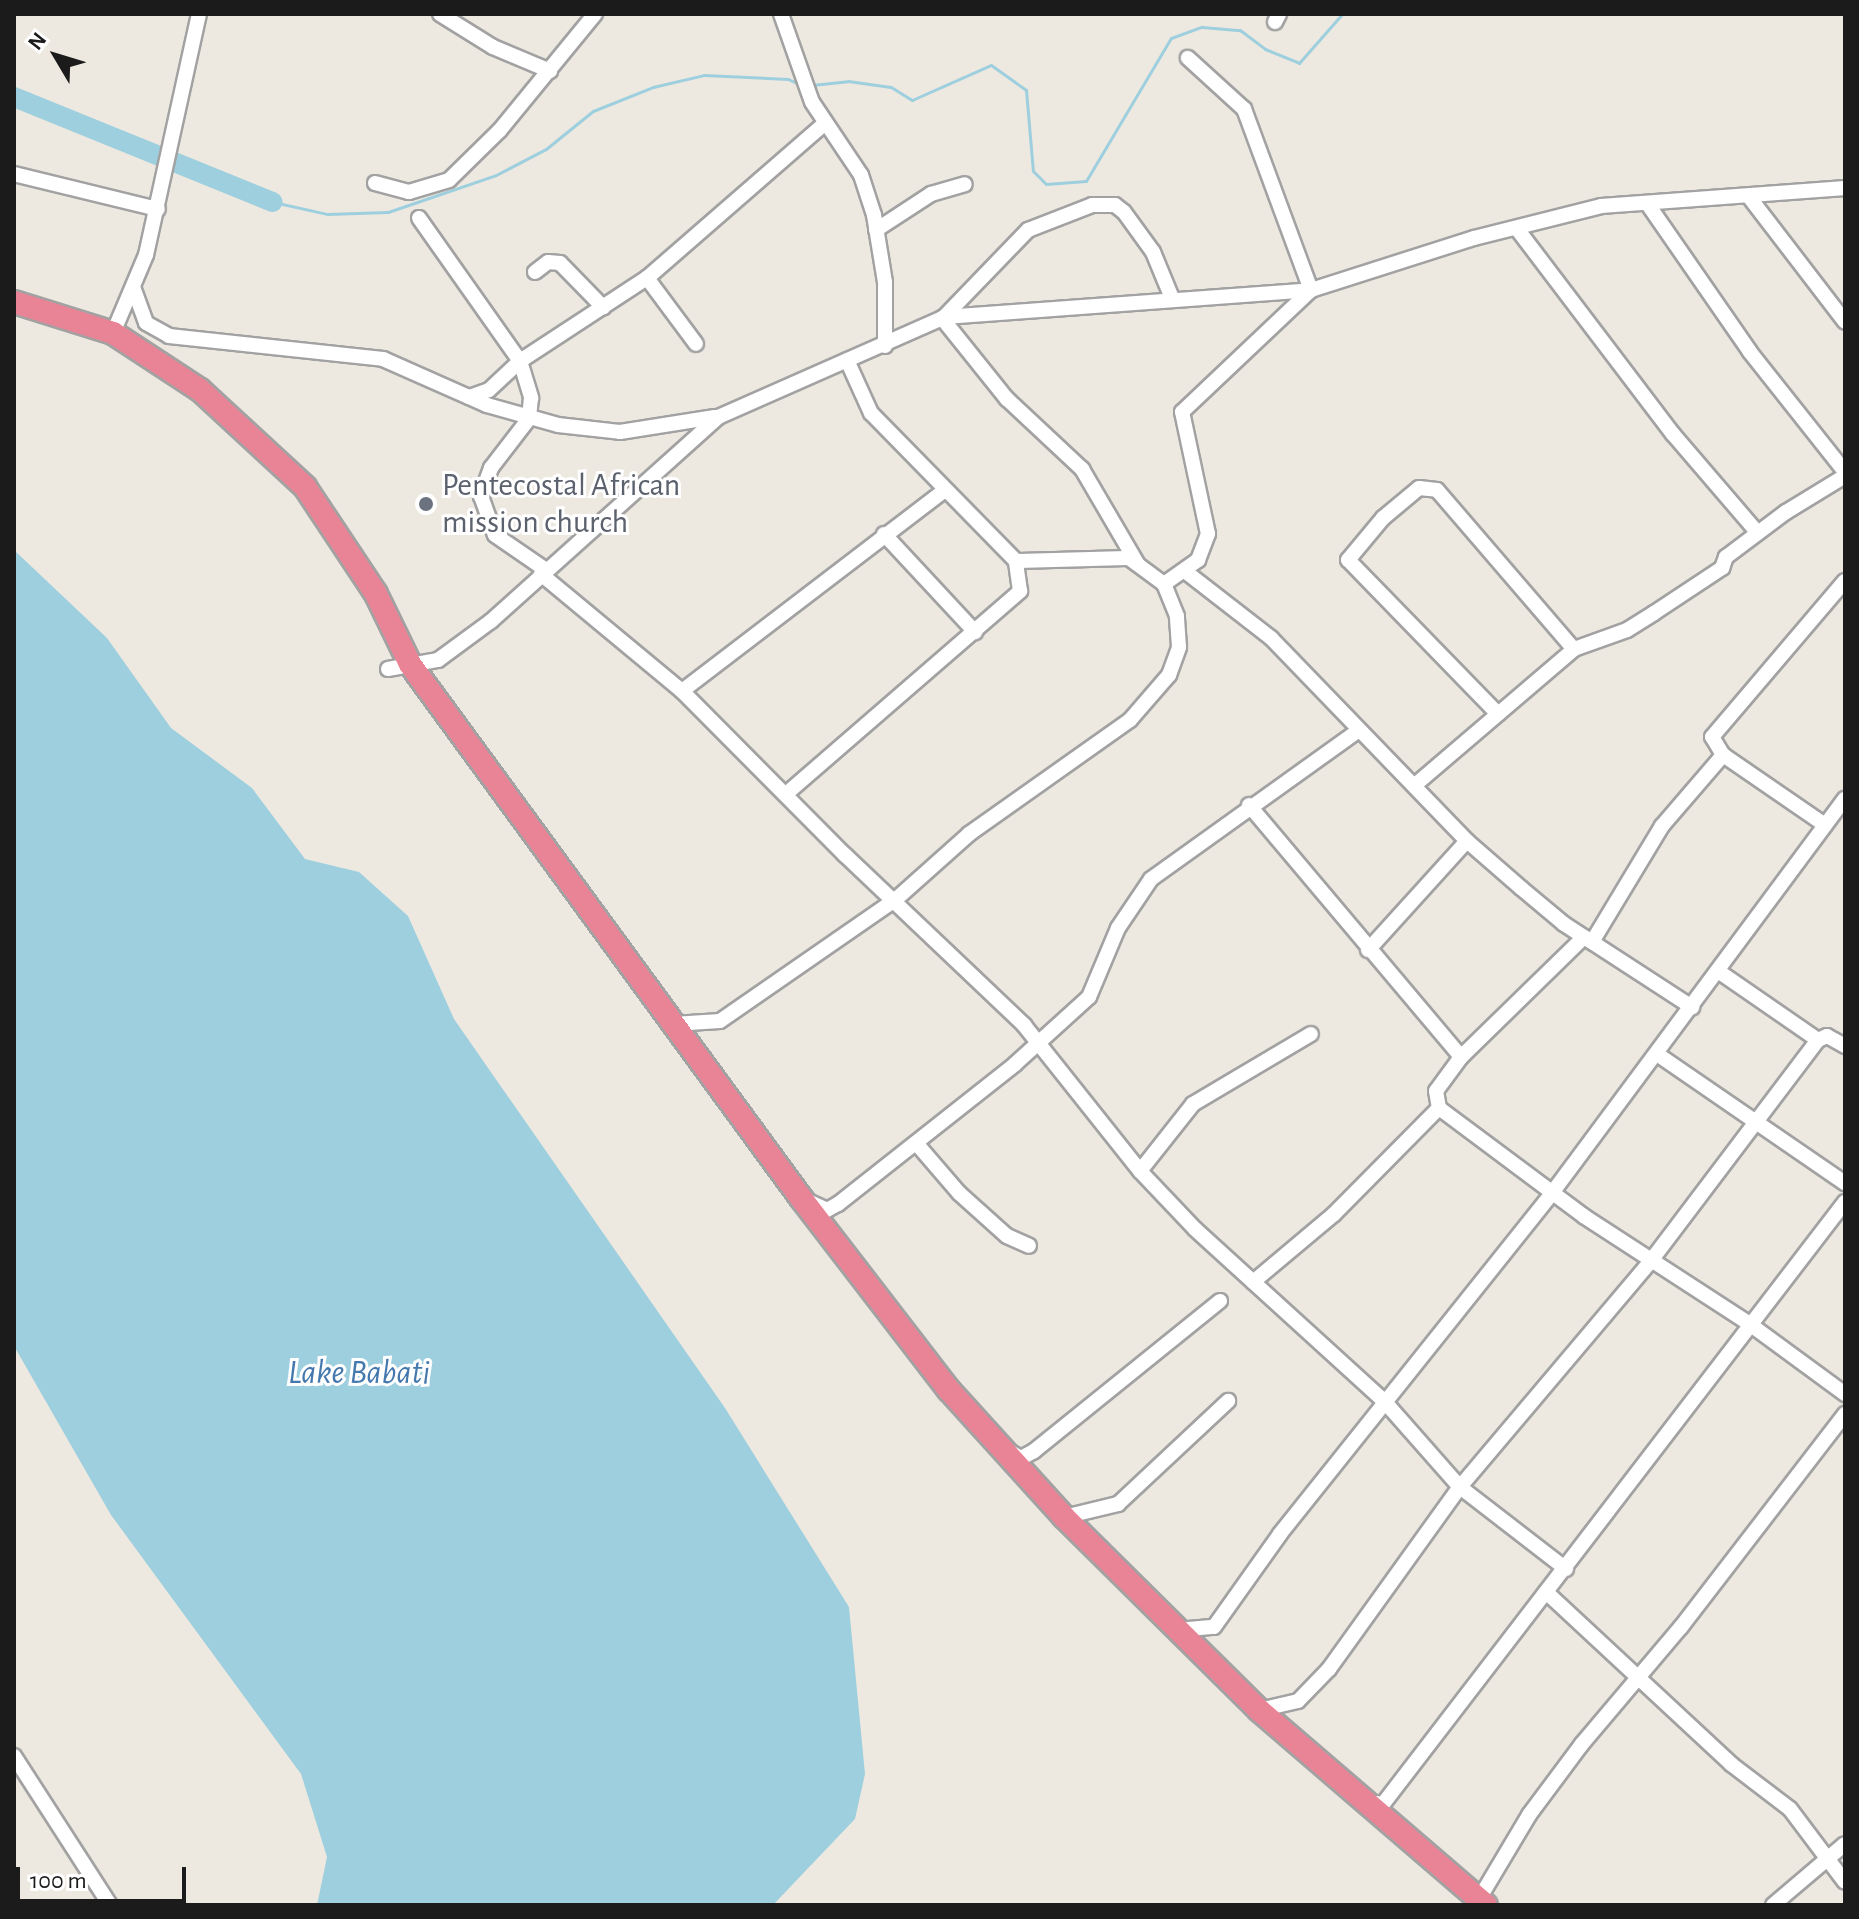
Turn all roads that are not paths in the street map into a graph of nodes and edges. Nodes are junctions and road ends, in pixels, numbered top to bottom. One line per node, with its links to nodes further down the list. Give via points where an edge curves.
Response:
1 (199, 14): 14 (street)
2 (440, 14): 6 (street, via 493,47)
3 (595, 14): 6 (street)
4 (781, 14): 7 (street, via 805,87)
5 (1188, 58): 21 (street, via 1244,109)
6 (550, 71): 9 (street, via 449,180 409,192)
7 (825, 123): 16 (street, via 861,175); 19 (street)
8 (14, 174): 14 (street)
9 (375, 183)
10 (965, 184): 16 (street, via 931,194)
11 (1845, 188): 12 (street)
12 (1750, 198): 13 (street); 26 (street)
13 (1647, 203): 17 (street, via 1601,206); 35 (street, via 1750,352)
14 (158, 209): 20 (street)
15 (419, 218): 31 (street)
16 (876, 230): 29 (street, via 885,282)
17 (1518, 230): 21 (street, via 1474,238); 37 (street, via 1673,434)
18 (535, 272): 24 (street, via 548,262 560,263)
19 (647, 278): 24 (street); 28 (street)
20 (133, 287): 27 (street); 32 (street, via 146,323 169,336 383,359)
21 (1311, 290): 22 (street); 42 (street, via 1182,412 1209,521 1206,544)
22 (1172, 298): 25 (street); 25 (street, via 1153,252 1124,212 1115,205 1092,205 1028,230)
23 (14, 302): 27 (highway)
24 (603, 307): 31 (street)
25 (943, 317): 29 (street); 40 (street, via 1007,399 1082,469)
26 (1845, 322)
27 (113, 333): 47 (highway, via 200,390 305,487 376,594)
28 (696, 344)
29 (885, 346): 30 (street)
30 (847, 360): 34 (street); 36 (street, via 864,404)
31 (520, 361): 32 (street, via 489,390); 33 (street, via 531,398)
32 (469, 397): 33 (street)
33 (530, 416): 34 (street, via 620,432); 41 (street, via 491,468 481,496 495,535)
34 (718, 417): 41 (street)
35 (1845, 474): 37 (street)
36 (945, 490): 38 (street); 39 (street)
37 (1758, 533): 46 (street, via 1726,557 1722,568 1654,613 1627,630)
38 (884, 534): 45 (street); 48 (street)
39 (1016, 561): 40 (street, via 1118,556); 45 (street, via 1020,591)
40 (1137, 563): 44 (street)
41 (544, 572): 47 (street, via 438,660); 48 (street)
42 (1186, 572): 44 (street); 50 (street, via 1271,638)
43 (1845, 581): 51 (street, via 1713,733)
44 (1164, 584): 58 (street, via 1177,616 1179,647 1169,675 1151,698 1106,739 969,834)
45 (975, 632): 53 (street)
46 (1574, 649): 49 (street); 49 (street, via 1437,490 1419,488 1383,518 1348,560)
47 (399, 667): 63 (highway)
48 (682, 691): 53 (street)
49 (1498, 714): 52 (street)
50 (1359, 730): 52 (street); 55 (street)
51 (1723, 755): 56 (street); 59 (street, via 1662,826)
52 (1415, 785): 57 (street)
53 (786, 794): 58 (street)
54 (1845, 799): 56 (street)
55 (1249, 805): 60 (street); 66 (street, via 1151,879 1118,928 1089,997)
56 (1825, 825): 61 (street)
57 (1467, 841): 59 (street); 60 (street)
58 (895, 900): 63 (street, via 720,1021); 66 (street)
59 (1588, 940): 62 (street); 69 (street)
60 (1368, 950): 69 (street)
61 (1718, 971): 62 (street); 65 (street)
62 (1692, 1007): 68 (street)
63 (673, 1024): 76 (highway)
64 (1311, 1034): 73 (street, via 1193,1104)
65 (1818, 1040): 67 (street, via 1827,1036); 71 (street)
66 (1039, 1043): 72 (street); 73 (street)
67 (1845, 1046)
68 (1657, 1054): 71 (street); 75 (street)
69 (1461, 1057): 70 (street, via 1434,1094)
70 (1439, 1108): 75 (street); 80 (street, via 1334,1214)
71 (1757, 1122): 74 (street); 79 (street)
72 (916, 1143): 76 (street, via 827,1210); 78 (street, via 959,1193 1007,1236)
73 (1140, 1171): 80 (street)
74 (1845, 1183)
75 (1552, 1193): 79 (street); 85 (street)
76 (801, 1198): 87 (highway)
77 (1845, 1202): 82 (street)
78 (1029, 1246)
79 (1650, 1262): 82 (street); 88 (street)
80 (1253, 1282): 85 (street)
81 (1220, 1301): 87 (street, via 1034,1451 1021,1458)
82 (1751, 1325): 83 (street); 90 (street)
83 (1845, 1394)
84 (1228, 1401): 89 (street, via 1118,1504)
85 (1385, 1402): 88 (street); 92 (street, via 1214,1627)
86 (1845, 1414): 93 (street)
87 (996, 1444): 89 (highway)
88 (1460, 1487): 90 (street); 94 (street, via 1329,1669 1298,1701)
89 (1064, 1517): 92 (highway)
90 (1566, 1569): 91 (street)
91 (1546, 1592): 93 (street); 96 (street, via 1383,1804)
92 (1177, 1630): 94 (highway)
93 (1640, 1675): 98 (street, via 1731,1764 1790,1809); 100 (street, via 1529,1815)
94 (1259, 1710): 96 (highway)
95 (14, 1756): 101 (street)
96 (1361, 1801): 100 (highway)
97 (1845, 1844): 98 (street)
98 (1824, 1859): 99 (street); 102 (street)
99 (1845, 1882)
100 (1483, 1902)
101 (110, 1905)
102 (1773, 1905)

